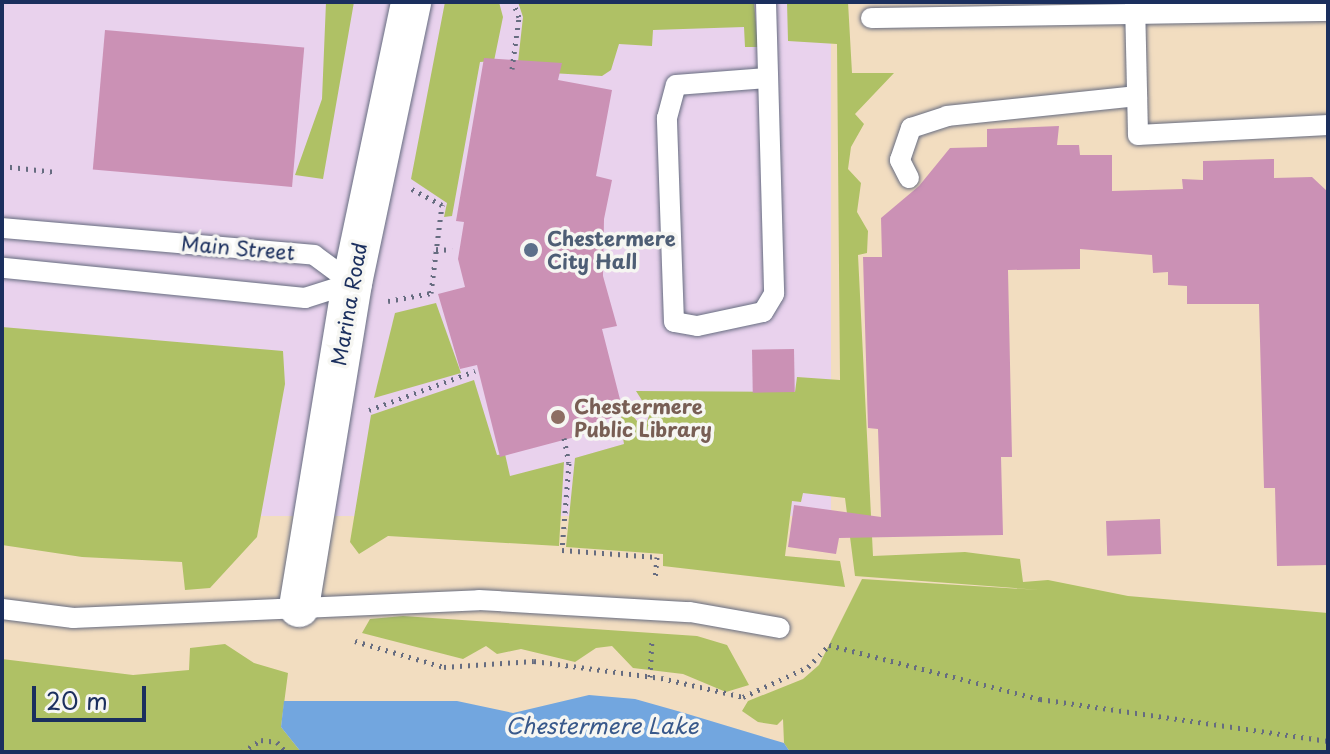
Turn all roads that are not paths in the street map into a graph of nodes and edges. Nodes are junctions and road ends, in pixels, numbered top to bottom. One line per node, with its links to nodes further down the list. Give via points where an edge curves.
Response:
1 (411, 2): 12 (street, Marina Road)
2 (766, 2): 6 (lane)
3 (1136, 9): 4 (lane); 5 (lane); 7 (lane)
4 (1328, 11)
5 (871, 18)
6 (767, 78): 6 (lane, via 774,294 763,312 697,326 674,322 667,118 676,85)
7 (1137, 96): 8 (lane, via 1138,135); 9 (lane, via 947,116 911,128 900,160)
8 (1328, 125)
9 (909, 178)
10 (2, 228): 12 (lane, Main Street, via 314,255)
11 (2, 268): 12 (lane, via 305,298)
12 (352, 283): 13 (street, Marina Road)
13 (299, 607): 14 (lane, via 73,618); 15 (lane, via 479,600 653,610)
14 (2, 609)
15 (780, 628)

